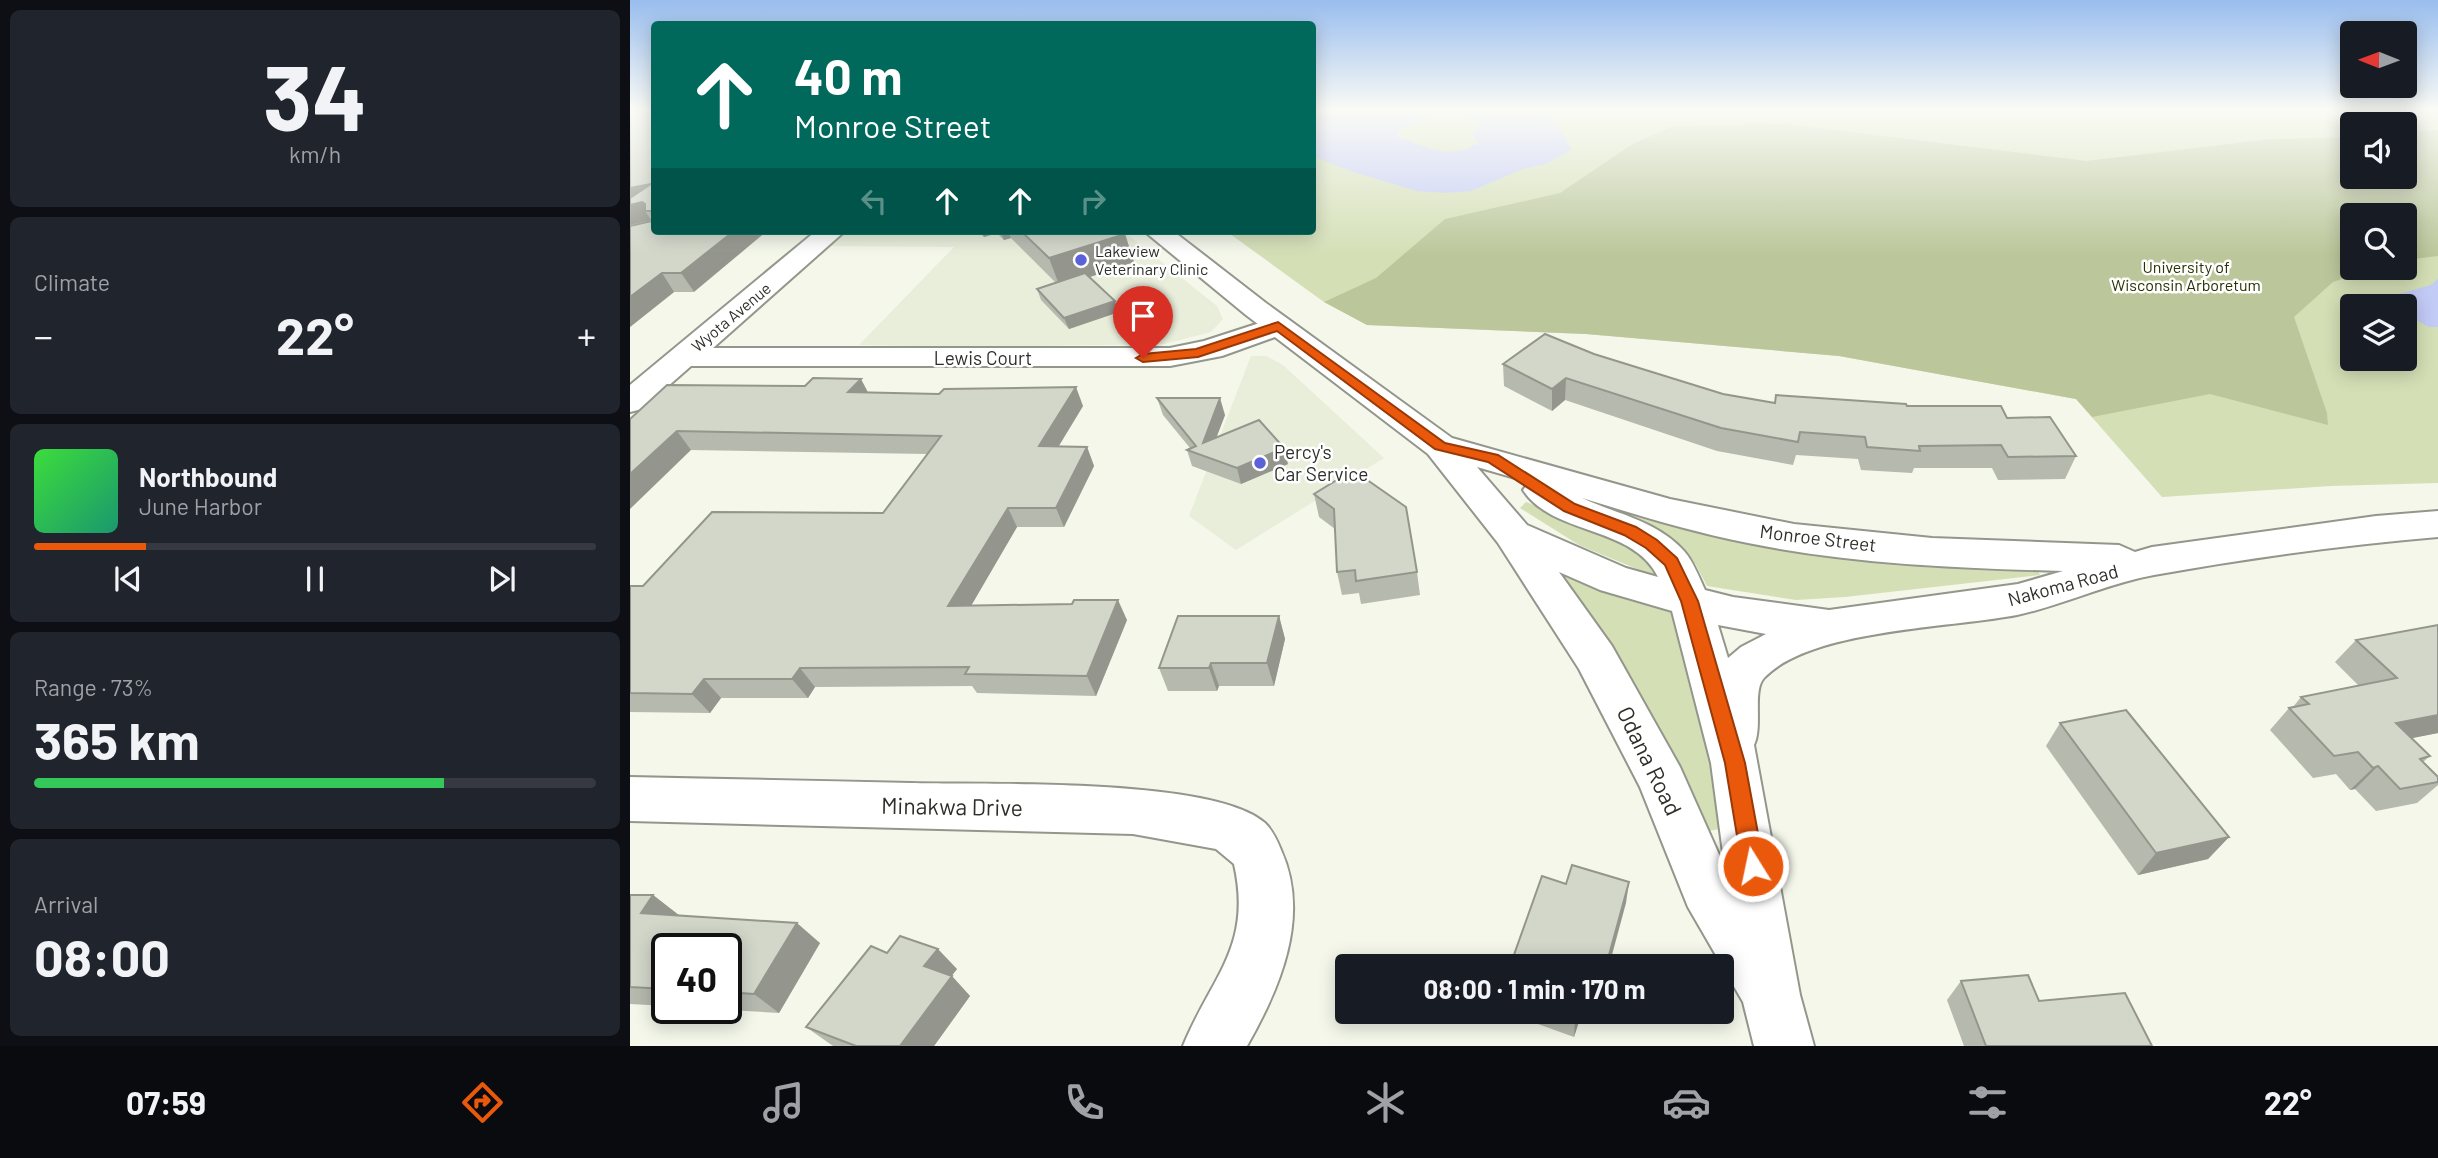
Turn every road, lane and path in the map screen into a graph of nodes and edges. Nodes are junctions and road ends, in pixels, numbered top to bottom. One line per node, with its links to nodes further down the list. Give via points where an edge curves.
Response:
1 (827, 235): 4 (street, Wyota Avenue)
2 (1162, 235): 3 (street, Monroe Street)
3 (1278, 326): 4 (street, Lewis Court, via 1211,349 1170,357); 6 (street, Monroe Street)
4 (683, 357): 5 (street, Wyota Avenue)
5 (630, 402)
6 (1440, 446): 7 (street, Monroe Street); 9 (street, Monroe Street)
7 (1493, 458): 10 (street, Monroe Street, via 1664,511 1814,541); 11 (street, Monroe Street, via 1570,508 1651,544 1671,562)
8 (2438, 524): 10 (street, Nakoma Road)
9 (1513, 536): 11 (street, Monroe Street, via 1614,580); 15 (street, Odana Road, via 1596,658 1663,782 1707,889)
10 (2152, 561): 12 (street, Nakoma Road, via 2018,599)
11 (1689, 601): 12 (street, Nakoma Road, via 1733,613); 13 (street, Odana Road)
12 (1829, 626): 13 (street, via 1770,652 1742,672 1736,692)
13 (1735, 763): 15 (street, Odana Road)
14 (630, 799): 16 (street, Minakwa Drive, via 1133,811 1230,830 1243,836 1259,859 1268,916 1240,1000)
15 (1777, 1020)
16 (1213, 1046)

